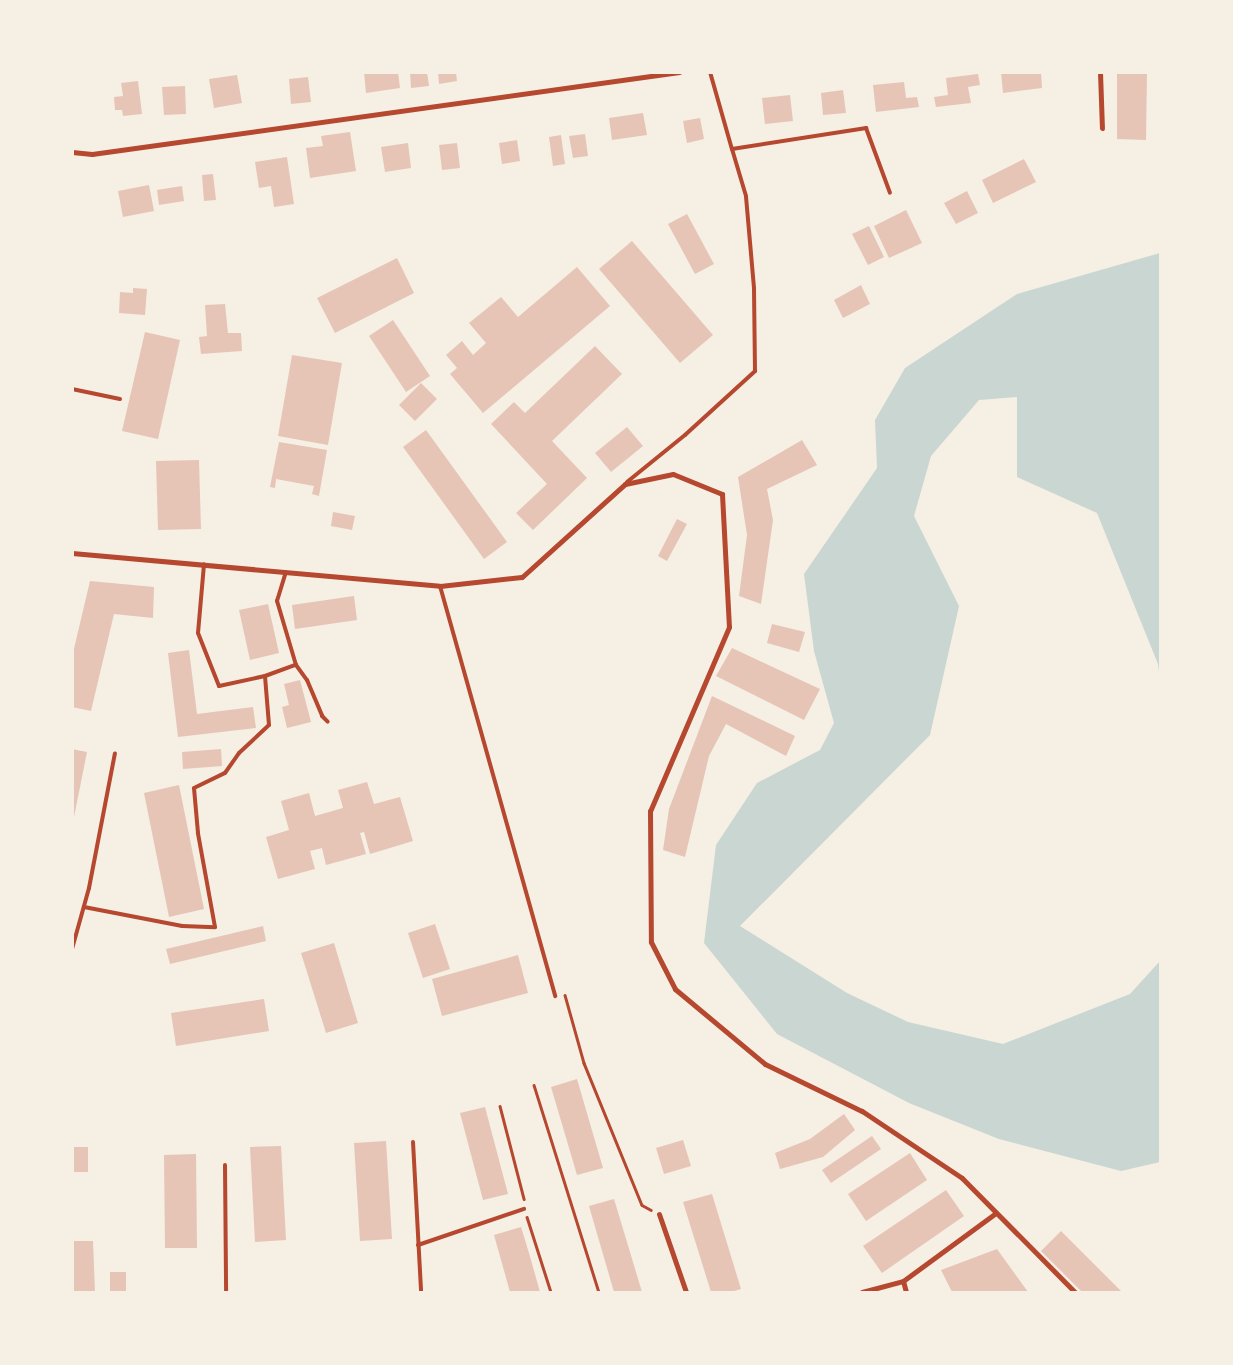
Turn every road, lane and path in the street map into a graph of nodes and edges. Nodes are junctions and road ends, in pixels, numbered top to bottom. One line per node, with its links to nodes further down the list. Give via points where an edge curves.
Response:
1 (679, 72): 6 (street, via 92,154)
2 (710, 72): 5 (lane)
3 (1100, 72): 4 (street)
4 (1102, 128)
5 (732, 149): 7 (lane, via 866,128); 10 (lane, via 746,196 754,288 755,371)
6 (72, 152)
7 (890, 193)
8 (72, 389): 9 (lane)
9 (120, 399)
10 (625, 484): 14 (street, via 522,577); 27 (street, via 673,474 722,494 728,627 650,812 651,942 675,989 765,1064 862,1111 962,1178)
11 (72, 553): 12 (street)
12 (204, 564): 13 (street); 16 (lane, via 198,634 219,686)
13 (286, 571): 14 (street); 15 (lane, via 277,601)
14 (440, 586): 22 (lane)
15 (296, 664): 16 (lane); 17 (lane)
16 (265, 676): 19 (lane, via 269,725 239,753 225,773 194,788 198,833 215,927 182,926)
17 (328, 722)
18 (115, 753): 19 (lane)
19 (84, 908): 20 (lane)
20 (72, 949)
21 (562, 986): 28 (path, via 584,1063 642,1205)
22 (555, 996)
23 (534, 1085): 33 (path)
24 (413, 1142): 29 (lane)
25 (225, 1165): 31 (lane)
26 (524, 1209): 29 (lane)
27 (996, 1213): 30 (street); 37 (street)
28 (659, 1214): 34 (street)
29 (418, 1245): 32 (lane)
30 (903, 1281): 35 (street); 36 (street)
31 (226, 1292)
32 (421, 1292)
33 (599, 1292)
34 (686, 1292)
35 (862, 1292)
36 (906, 1292)
37 (1075, 1292)

